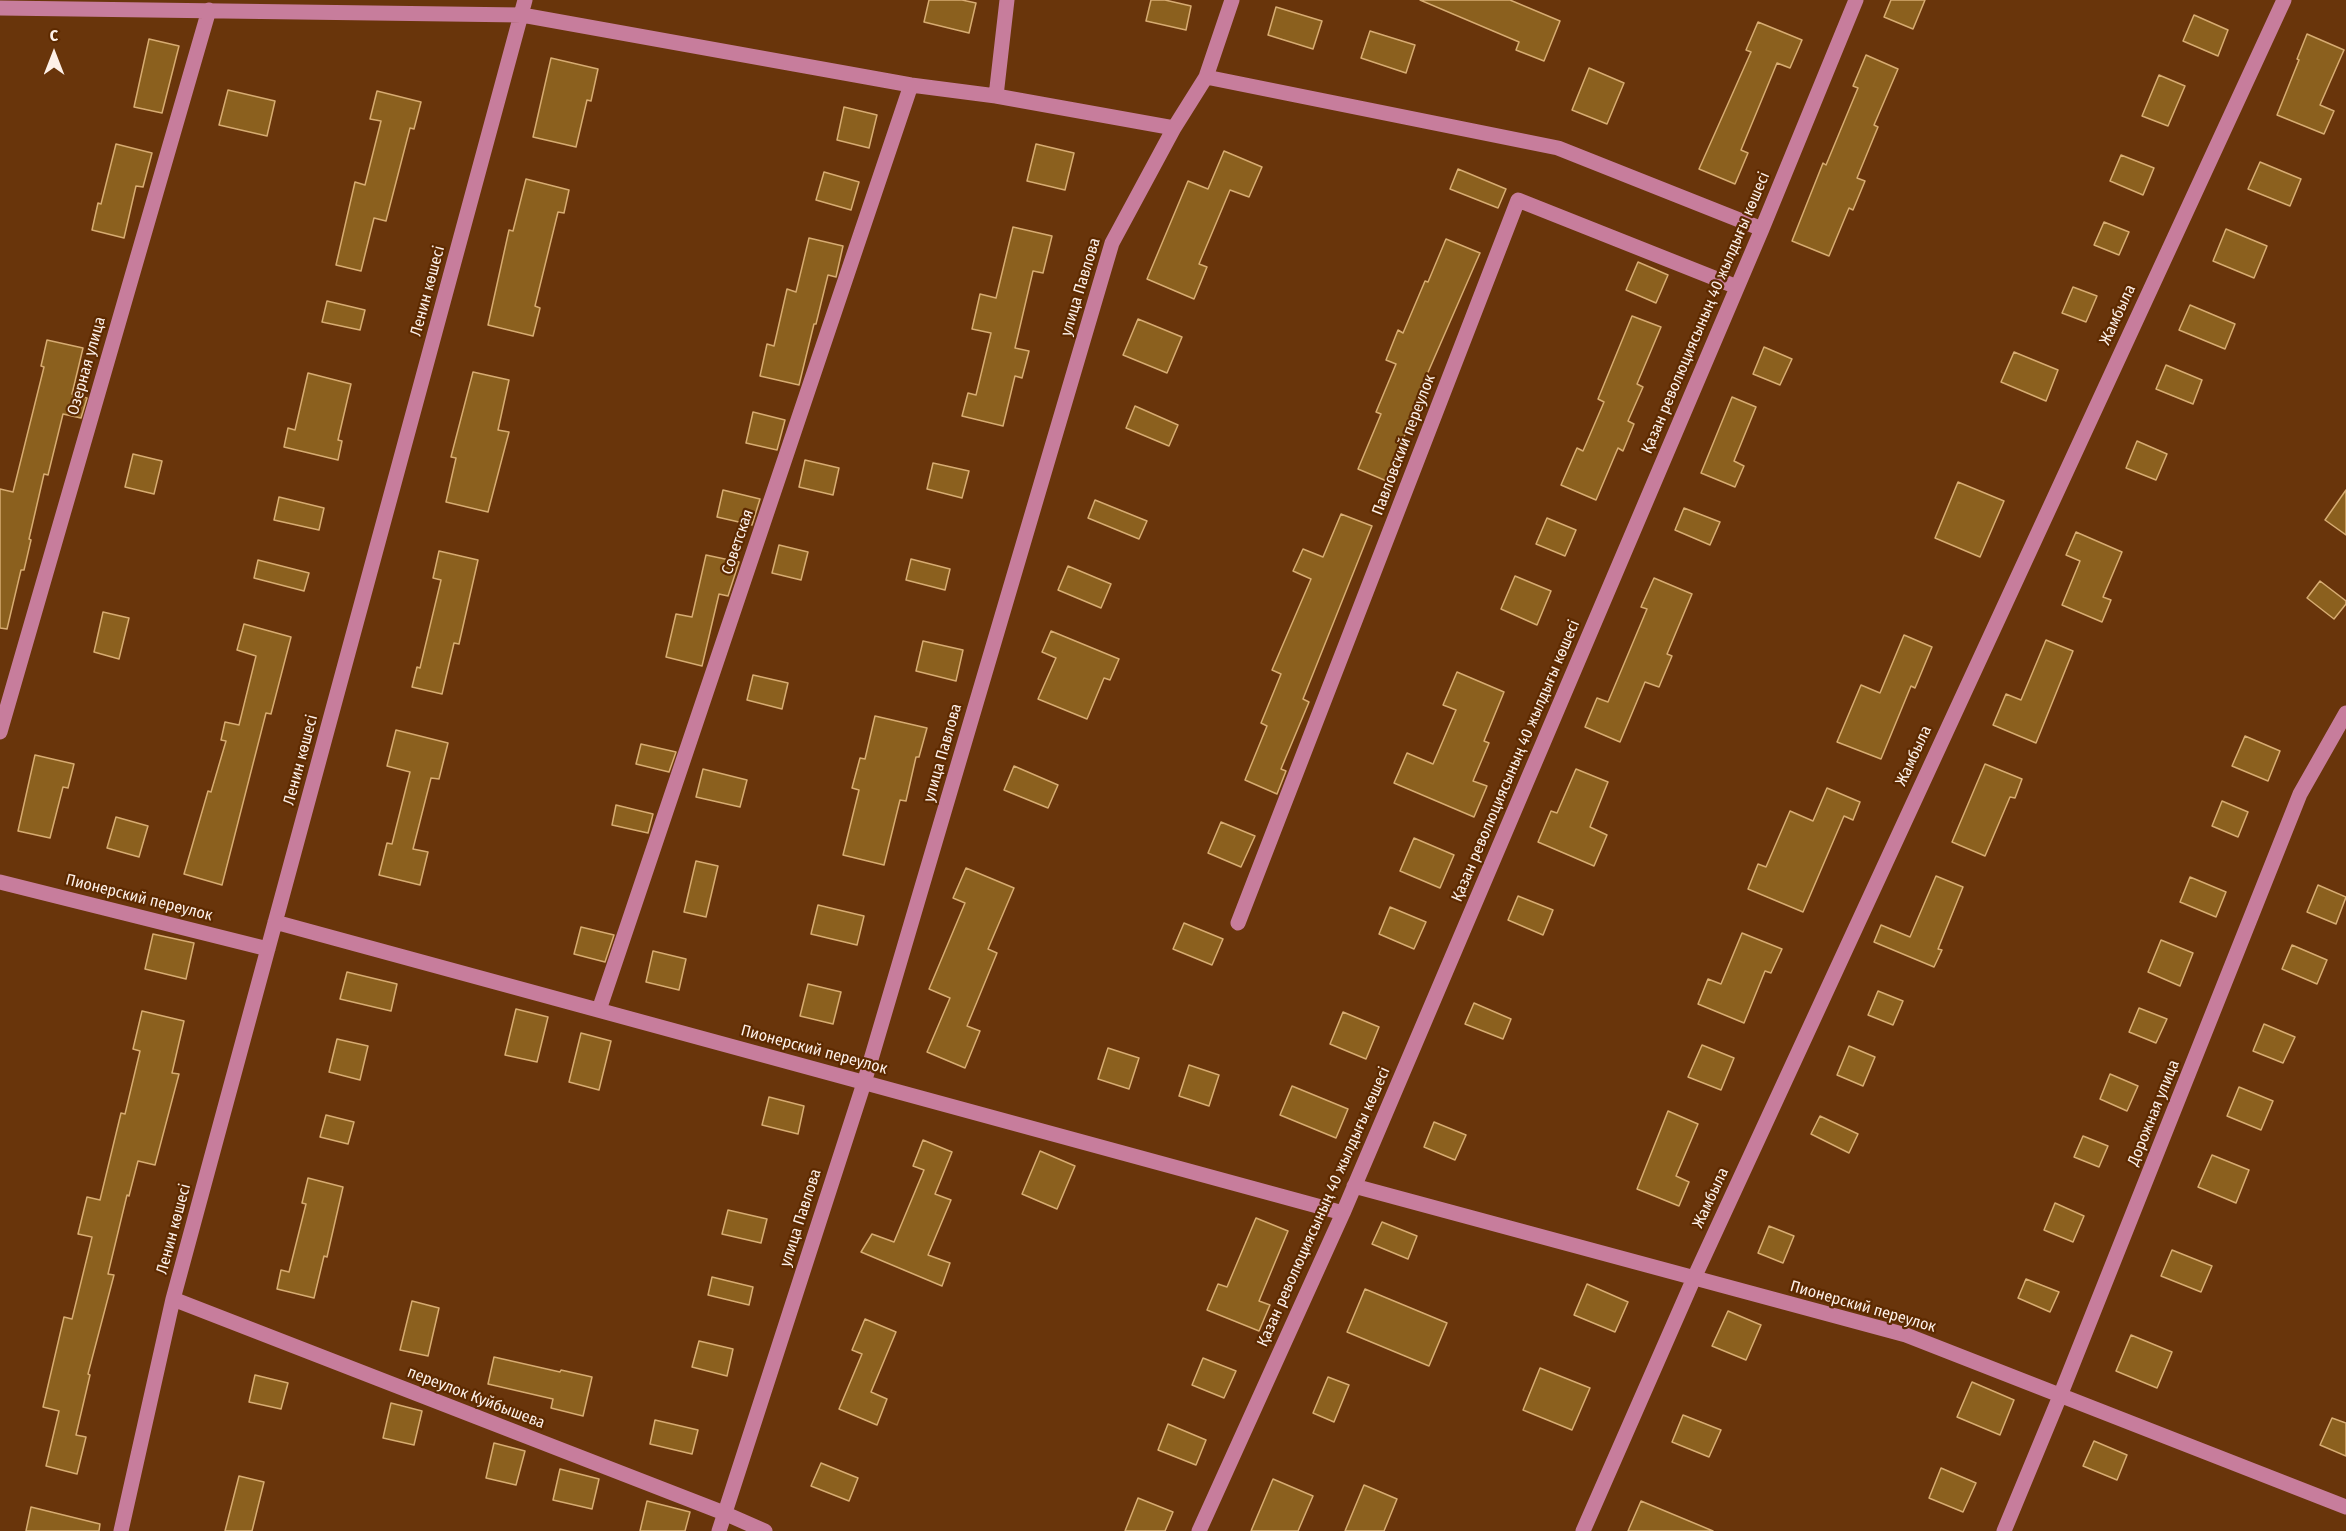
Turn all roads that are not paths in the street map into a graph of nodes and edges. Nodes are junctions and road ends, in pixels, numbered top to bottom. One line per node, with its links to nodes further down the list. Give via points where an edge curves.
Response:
1 (525, 0): 9 (street, Ленин көшесі)
2 (1007, 0): 12 (street)
3 (1232, 0): 10 (street, улица Павлова)
4 (1856, 0): 14 (street, Қазан революциясының 40 жылдығы көшесі)
5 (2284, 0): 26 (street, Жамбыла)
6 (338, 6): 8 (street); 9 (street)
7 (0, 8): 8 (street)
8 (209, 10): 17 (street, Озерная улица)
9 (522, 15): 11 (street); 19 (street, Ленин көшесі)
10 (1206, 77): 13 (street, улица Павлова); 14 (street, via 1558,148)
11 (911, 85): 12 (street); 22 (street, Советская)
12 (996, 96): 13 (street)
13 (1174, 128): 23 (street, улица Павлова, via 1112,243)
14 (1762, 229): 15 (street, Қазан революциясының 40 жылдығы көшесі)
15 (1737, 287): 20 (street, Павловский переулок, via 1518,200); 24 (street, Қазан революциясының 40 жылдығы көшесі)
16 (2346, 713): 28 (street, Дорожная улица, via 2301,794)
17 (0, 732)
18 (0, 882): 21 (street, Пионерский переулок)
19 (275, 922): 21 (street, Ленин көшесі); 22 (street, Пионерский переулок)
20 (1238, 923)
21 (268, 949): 27 (street, Ленин көшесі)
22 (598, 1010): 23 (street, Пионерский переулок)
23 (864, 1083): 25 (street, Пионерский переулок); 30 (street, улица Павлова)
24 (1354, 1186): 25 (street, Қазан революциясының 40 жылдығы көшесі); 26 (street, Пионерский переулок)
25 (1343, 1213): 34 (street, Қазан революциясының 40 жылдығы көшесі)
26 (1694, 1278): 28 (street, Пионерский переулок, via 1906,1335); 35 (street, Жамбыла)
27 (173, 1299): 30 (street, переулок Куйбышева); 31 (street, Ленин көшесі)
28 (2060, 1395): 29 (street, Пионерский переулок); 36 (street, Дорожная улица)
29 (2346, 1507)
30 (724, 1513): 32 (street, улица Павлова); 33 (street, переулок Куйбышева)
31 (121, 1531)
32 (719, 1531)
33 (765, 1531)
34 (1199, 1531)
35 (1583, 1531)
36 (2004, 1531)

